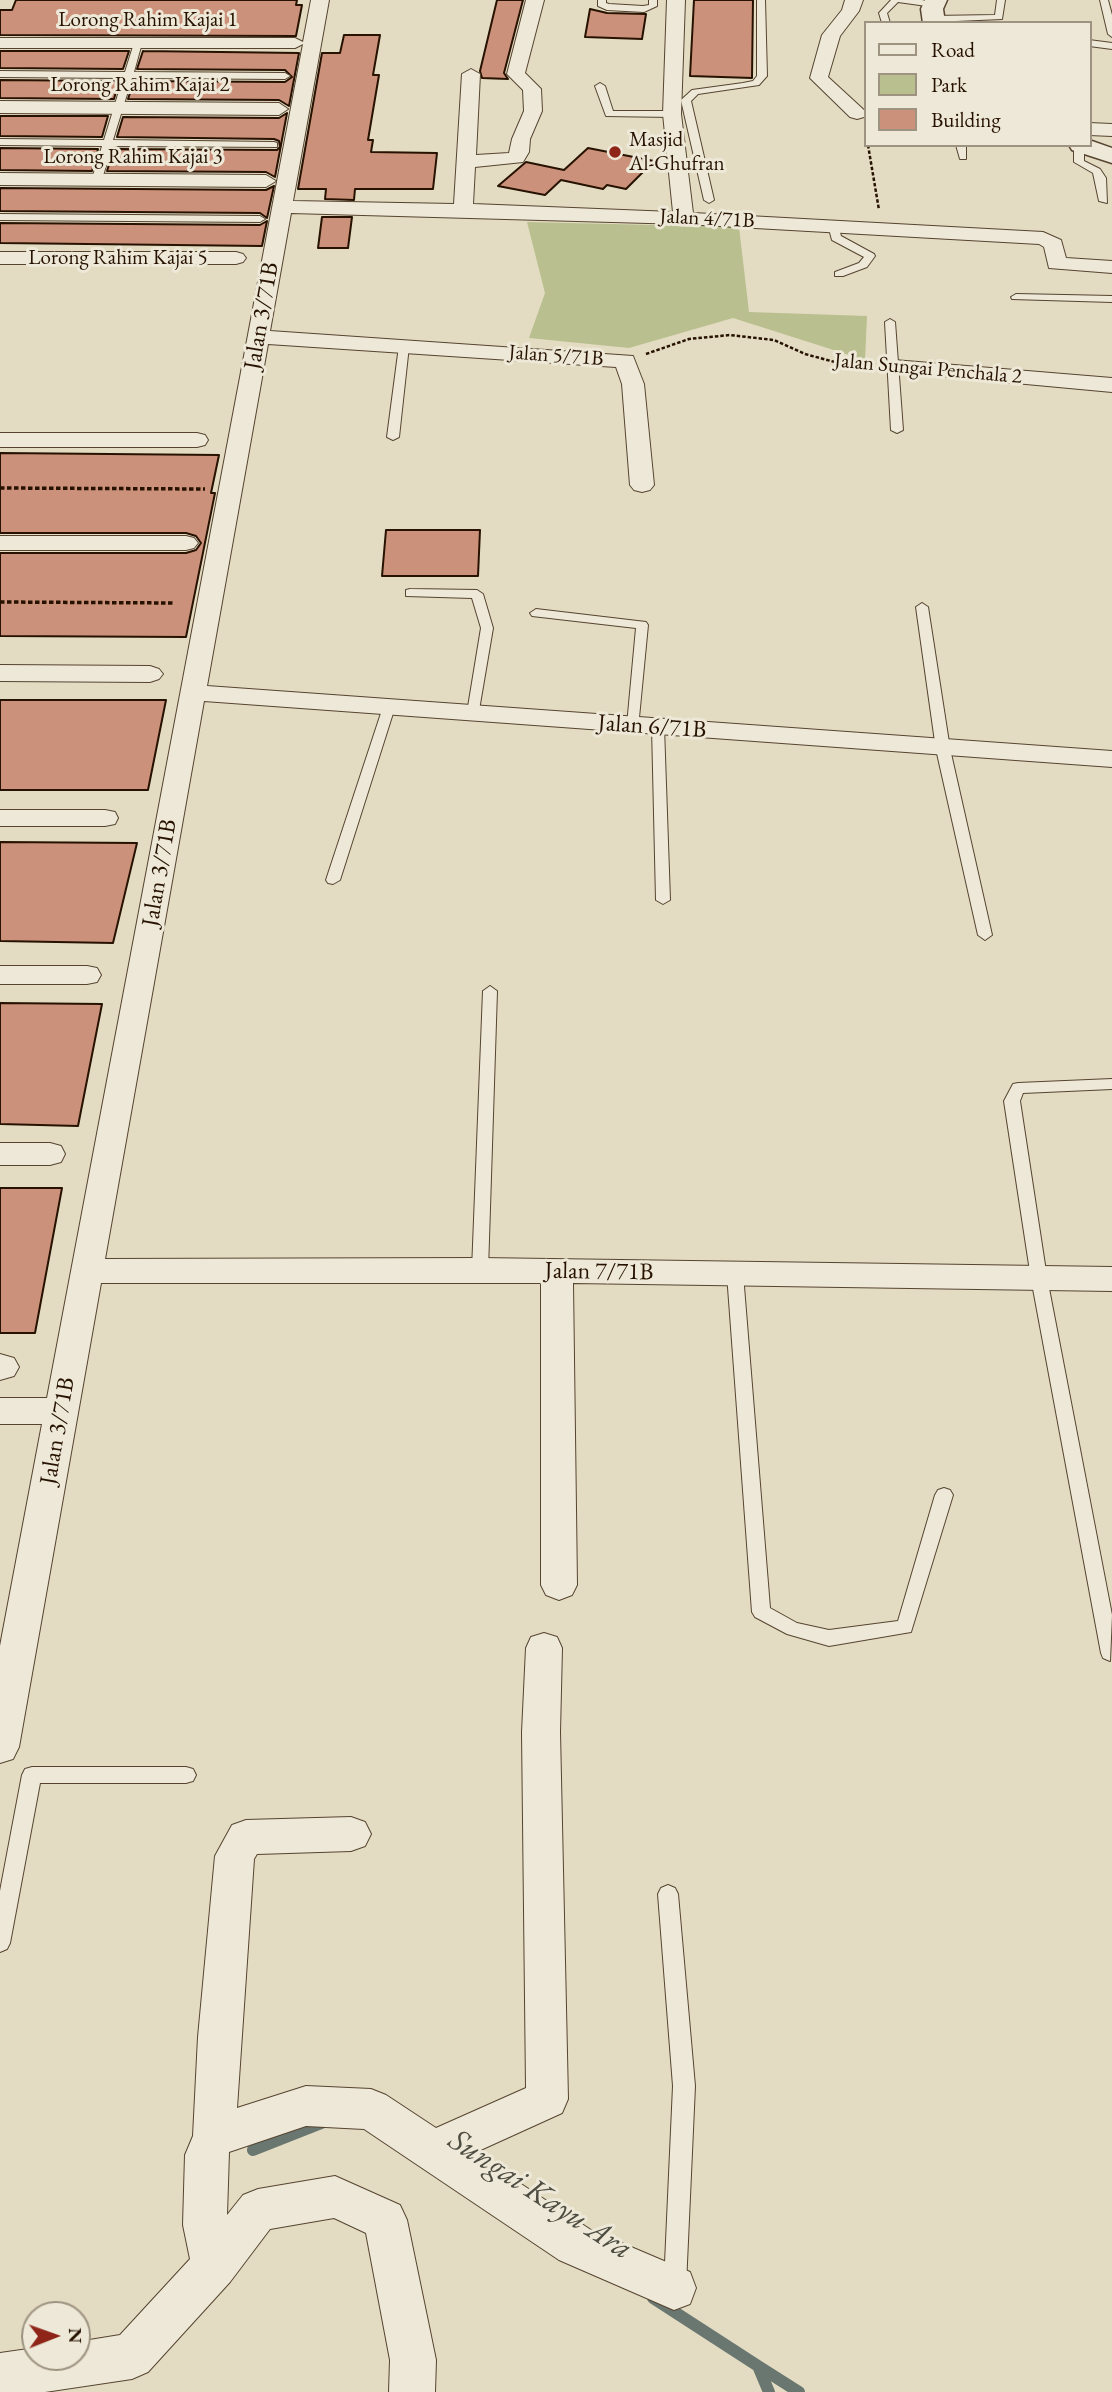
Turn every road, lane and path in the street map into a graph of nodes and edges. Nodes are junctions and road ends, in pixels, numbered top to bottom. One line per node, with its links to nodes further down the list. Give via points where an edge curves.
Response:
1 (320, 0): 47 (street, Jalan 3/71B)
2 (535, 0): 40 (street, via 516,74 532,89 533,111 519,152 516,158)
3 (602, 0): 4 (lane, via 607,8 644,9 653,6)
4 (653, 0)
5 (676, 0): 28 (street)
6 (761, 0): 44 (lane, via 762,76 743,86 695,92 686,100)
7 (854, 0): 27 (street, via 831,35 819,78)
8 (897, 0): 11 (lane); 12 (lane, via 883,13)
9 (1002, 0): 11 (lane, via 999,17)
10 (1104, 0): 13 (lane)
11 (934, 11)
12 (885, 21)
13 (1112, 34)
14 (0, 43): 15 (street, Lorong Rahim Kajai 1)
15 (138, 43): 16 (street, Lorong Rahim Kajai 1); 21 (lane)
16 (295, 43)
17 (1091, 43): 18 (lane)
18 (1112, 46)
19 (0, 74): 21 (lane)
20 (471, 74): 40 (street)
21 (128, 75): 22 (lane); 25 (lane)
22 (285, 76)
23 (600, 86): 28 (lane, via 608,114)
24 (0, 107): 25 (street, Lorong Rahim Kajai 2)
25 (118, 107): 26 (street, Lorong Rahim Kajai 2); 31 (lane)
26 (279, 109)
27 (857, 113)
28 (672, 114): 49 (street)
29 (1091, 129): 30 (street)
30 (1112, 130)
31 (109, 141): 32 (lane); 33 (lane); 42 (lane)
32 (0, 142)
33 (274, 145)
34 (867, 147): 51 (path)
35 (961, 147): 39 (lane)
36 (1080, 147): 45 (lane, via 1079,162 1101,178)
37 (1086, 147): 38 (street)
38 (1112, 156)
39 (963, 157)
40 (468, 161): 46 (street)
41 (0, 179): 42 (street, Lorong Rahim Kajai 3)
42 (97, 179): 43 (street, Lorong Rahim Kajai 3)
43 (265, 181)
44 (709, 200)
45 (1104, 201)
46 (463, 210): 47 (street, Jalan 4/71B); 49 (street, Jalan 4/71B)
47 (271, 213): 48 (lane); 59 (street, Jalan 3/71B)
48 (0, 217)
49 (684, 218): 50 (street, Jalan 4/71B)
50 (834, 225): 51 (street, Jalan 4/71B); 55 (lane, via 836,238 870,256 863,265)
51 (882, 229): 54 (street, Jalan 4/71B, via 1043,238 1054,244 1056,264)
52 (0, 258): 53 (street, Lorong Rahim Kajai 5)
53 (236, 258)
54 (1112, 267)
55 (839, 274)
56 (1016, 297): 57 (lane)
57 (1112, 299)
58 (890, 322): 62 (lane)
59 (258, 337): 60 (street, Jalan 5/71B); 70 (street, Jalan 3/71B)
60 (404, 346): 61 (street, Jalan 5/71B); 65 (lane)
61 (625, 361): 62 (path, Jalan Sungai Penchala 2, via 689,339 730,334 774,340 842,364); 68 (street, Jalan 5/71B, via 633,384)
62 (894, 366): 63 (street, Jalan Sungai Penchala 2); 64 (lane)
63 (1112, 385)
64 (897, 430)
65 (393, 437)
66 (0, 439): 67 (street)
67 (197, 440)
68 (642, 485)
69 (0, 488): 70 (path)
70 (230, 489): 80 (street, Jalan 3/71B)
71 (0, 543): 72 (street)
72 (186, 543)
73 (410, 593): 82 (lane, via 477,594 487,628)
74 (0, 603): 75 (path)
75 (174, 603)
76 (922, 607): 84 (lane)
77 (536, 613): 83 (lane, via 642,625)
78 (0, 673): 79 (street)
79 (150, 674)
80 (193, 693): 81 (street, Jalan 6/71B); 98 (street, Jalan 3/71B)
81 (389, 707): 82 (street, Jalan 6/71B); 88 (lane)
82 (473, 713): 83 (street, Jalan 6/71B)
83 (646, 726): 84 (street, Jalan 6/71B); 89 (lane)
84 (943, 749): 85 (street, Jalan 6/71B); 90 (lane)
85 (1112, 759)
86 (0, 818): 87 (street)
87 (105, 818)
88 (333, 880)
89 (663, 900)
90 (985, 935)
91 (0, 975): 92 (street)
92 (87, 975)
93 (491, 991): 97 (lane)
94 (1112, 1084): 101 (lane, via 1018,1088 1012,1101)
95 (0, 1154): 96 (street)
96 (50, 1154)
97 (480, 1270): 98 (street, Jalan 7/71B); 99 (street, Jalan 7/71B)
98 (87, 1271): 103 (street, Jalan 3/71B)
99 (557, 1271): 100 (street, Jalan 7/71B); 106 (street)
100 (735, 1273): 101 (street, Jalan 7/71B); 105 (lane, via 761,1612 793,1629 829,1637 905,1627)
101 (1040, 1278): 102 (street, Jalan 7/71B); 108 (lane)
102 (1112, 1279)
103 (61, 1411): 104 (street); 109 (street, Jalan 3/71B)
104 (1, 1416)
105 (944, 1494)
106 (559, 1585)
107 (544, 1648): 115 (street, via 541,1732 547,2099)
108 (1110, 1653)
109 (0, 1747)
110 (186, 1775): 113 (lane, via 32,1775)
111 (351, 1834): 114 (street, via 246,1837 235,1856)
112 (668, 1894): 117 (lane, via 684,2086)
113 (0, 1943)
114 (214, 2136): 115 (street, via 306,2106 371,2109); 116 (street, via 206,2155 205,2225)
115 (436, 2149): 117 (street, via 575,2245)
116 (214, 2266): 118 (street, via 132,2356); 119 (street, via 258,2210 334,2197 385,2220 413,2360)
117 (674, 2288)
118 (0, 2376)
119 (412, 2392)

